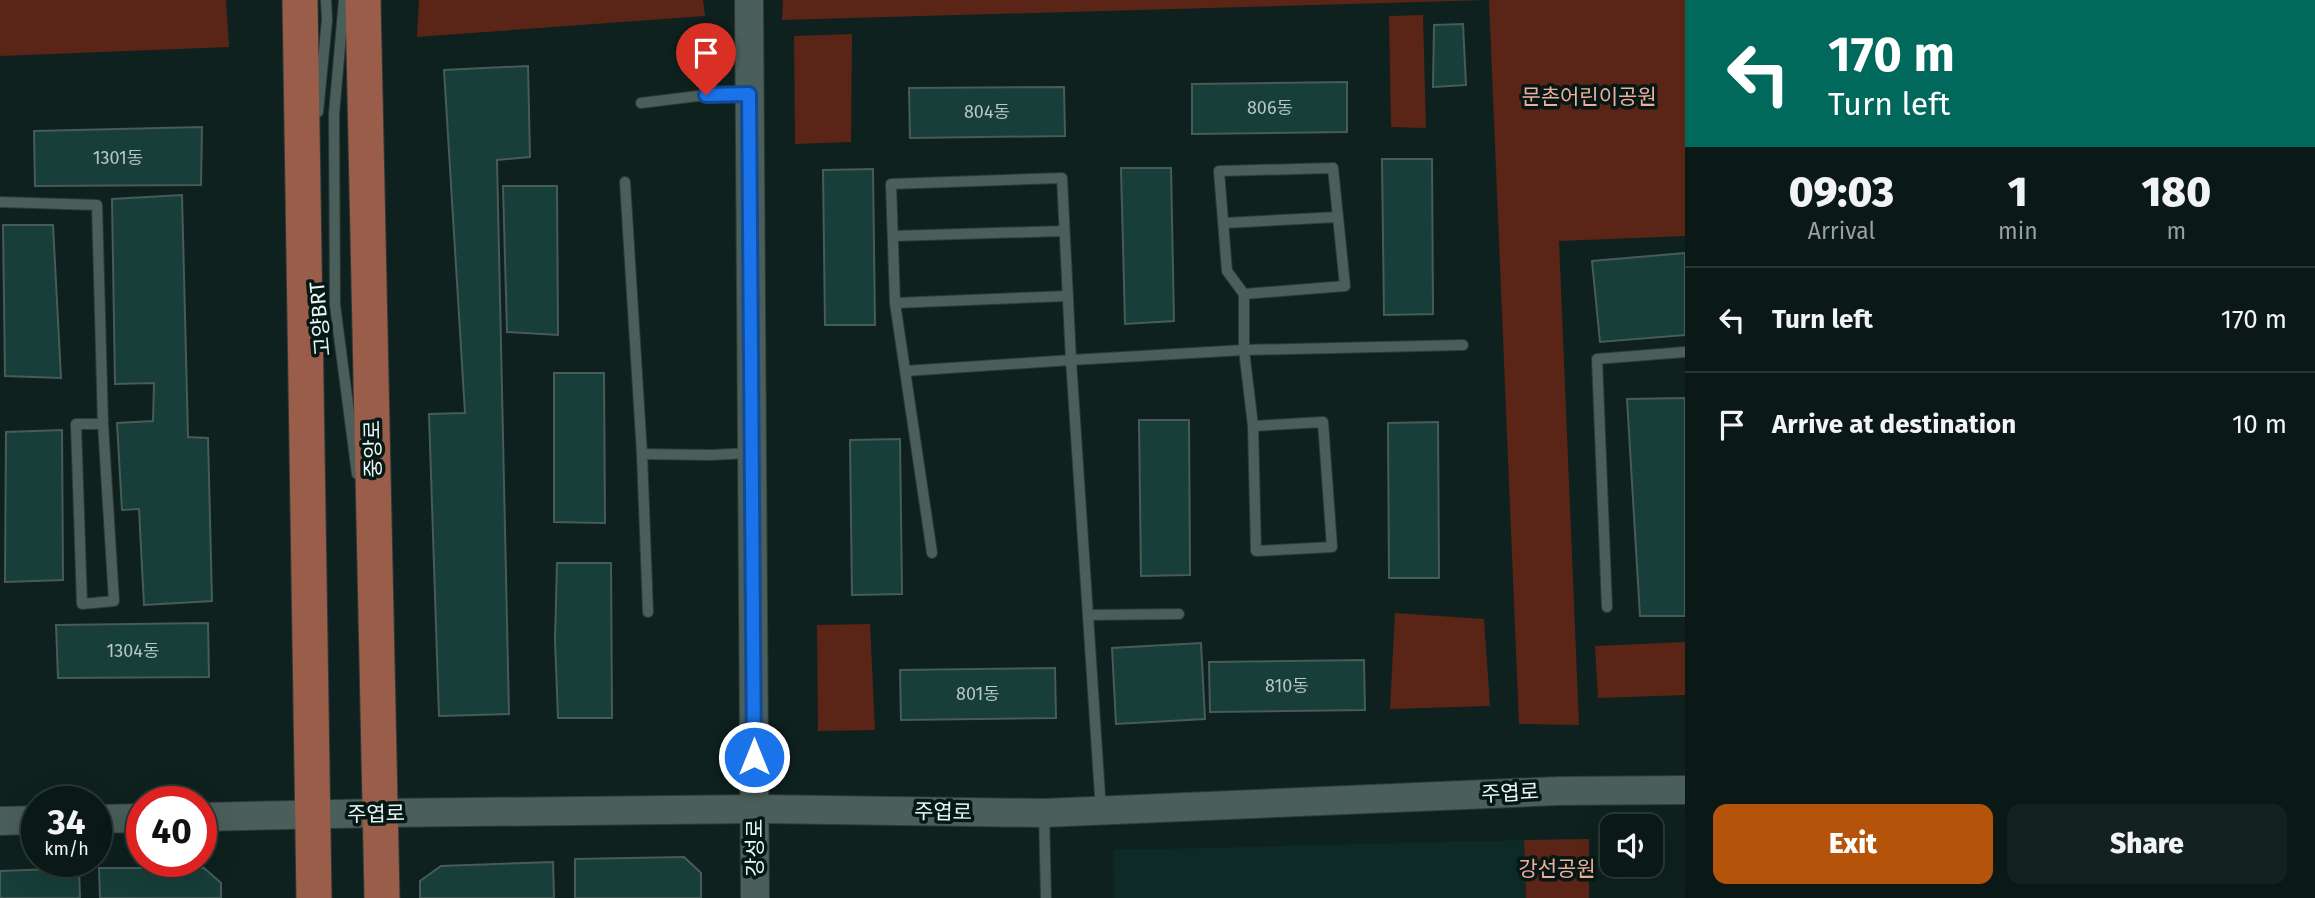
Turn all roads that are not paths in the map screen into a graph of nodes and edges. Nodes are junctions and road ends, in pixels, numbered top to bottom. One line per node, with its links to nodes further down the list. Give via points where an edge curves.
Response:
1 (300, 0): 16 (main road)
2 (326, 0): 8 (lane)
3 (344, 0): 29 (lane, 고양BRT, via 334,114 335,305)
4 (363, 0): 36 (main road, 중앙로)
5 (749, 0): 6 (street, 강성로)
6 (749, 94): 7 (lane); 27 (street, 강성로)
7 (641, 103)
8 (317, 127)
9 (314, 153): 16 (lane, 고양BRT)
10 (625, 183): 28 (lane)
11 (0, 202): 25 (lane, via 97,205)
12 (1338, 217): 13 (lane); 13 (lane, via 1333,168 1219,171); 17 (lane, via 1345,286)
13 (1224, 223): 17 (lane, via 1227,271)
14 (1064, 231): 15 (lane); 15 (lane, via 1062,177 891,184); 18 (lane)
15 (892, 236): 19 (lane)
16 (304, 260): 42 (main road)
17 (1244, 294): 21 (lane)
18 (1068, 296): 19 (lane); 23 (lane)
19 (895, 303): 24 (lane)
20 (1463, 345): 21 (lane)
21 (1244, 350): 23 (lane); 26 (lane)
22 (1685, 352): 32 (lane, via 1597,359)
23 (1071, 360): 24 (lane); 35 (lane)
24 (905, 371): 31 (lane)
25 (103, 424): 25 (lane, via 114,601 82,604 76,424)
26 (1253, 426): 26 (lane, via 1256,551 1332,547 1323,422)
27 (752, 453): 28 (lane); 38 (street, 강성로)
28 (642, 454): 33 (lane)
29 (358, 483)
30 (361, 510): 36 (lane)
31 (932, 553)
32 (1607, 607)
33 (648, 612)
34 (1179, 614): 35 (lane)
35 (1088, 615): 39 (lane)
36 (377, 633): 40 (main road, 중앙로)
37 (1685, 790): 39 (street, 주엽로, via 1558,791)
38 (755, 809): 40 (street, 주엽로); 41 (street, 주엽로); 48 (street, 강성로)
39 (1101, 811): 41 (street, 주엽로)
40 (381, 813): 42 (street, 주엽로); 47 (main road, 중앙로)
41 (1044, 813): 49 (lane)
42 (312, 816): 43 (street, 주엽로); 46 (main road)
43 (217, 817)
44 (21, 820): 45 (street)
45 (0, 821)
46 (314, 898)
47 (382, 898)
48 (755, 898)
49 (1046, 898)

